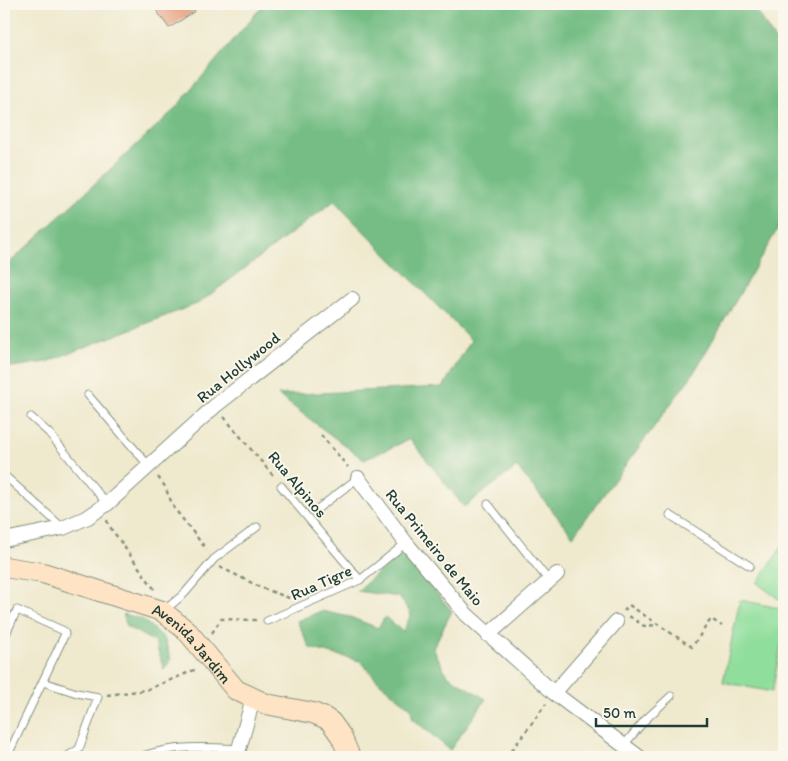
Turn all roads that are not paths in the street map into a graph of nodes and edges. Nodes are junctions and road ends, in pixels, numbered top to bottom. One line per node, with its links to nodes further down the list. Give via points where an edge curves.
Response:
1 (352, 299): 4 (street, Rua Hollywood, via 215,406)
2 (88, 395): 4 (lane)
3 (31, 417): 8 (lane, via 49,433)
4 (149, 466): 8 (street, Rua Hollywood)
5 (4, 476): 13 (lane)
6 (358, 478): 10 (lane); 15 (street, Rua Primeiro de Maio)
7 (282, 486): 19 (lane, Rua Alpinos)
8 (107, 504): 13 (street, Rua Hollywood)
9 (488, 504): 18 (lane)
10 (316, 510)
11 (670, 515): 16 (lane)
12 (257, 527): 20 (lane, via 214,559 185,593)
13 (63, 528): 14 (street, Rua Hollywood)
14 (4, 540)
15 (406, 543): 19 (lane, Rua Tigre); 23 (street, Rua Primeiro de Maio)
16 (750, 566)
17 (4, 567): 20 (street, Avenida Jardim, via 43,574)
18 (553, 578): 23 (street)
19 (360, 580): 21 (lane, Rua Tigre)
20 (162, 612): 28 (street, Avenida Jardim, via 187,631 236,690)
21 (267, 621)
22 (616, 622): 26 (street)
23 (488, 635): 26 (street, Rua Primeiro de Maio)
24 (4, 638): 25 (lane, via 17,610 64,631 65,636)
25 (43, 682): 31 (lane); 32 (lane, via 98,696 79,749)
26 (554, 693): 29 (street, Rua Primeiro de Maio)
27 (671, 696): 29 (lane)
28 (253, 699): 30 (street); 34 (street, Avenida Jardim, via 325,718 341,736)
29 (624, 745): 35 (street, Rua Primeiro de Maio)
30 (236, 753): 33 (lane, via 185,747)
31 (7, 757)
32 (66, 757)
33 (140, 757)
34 (350, 757)
35 (639, 757)

